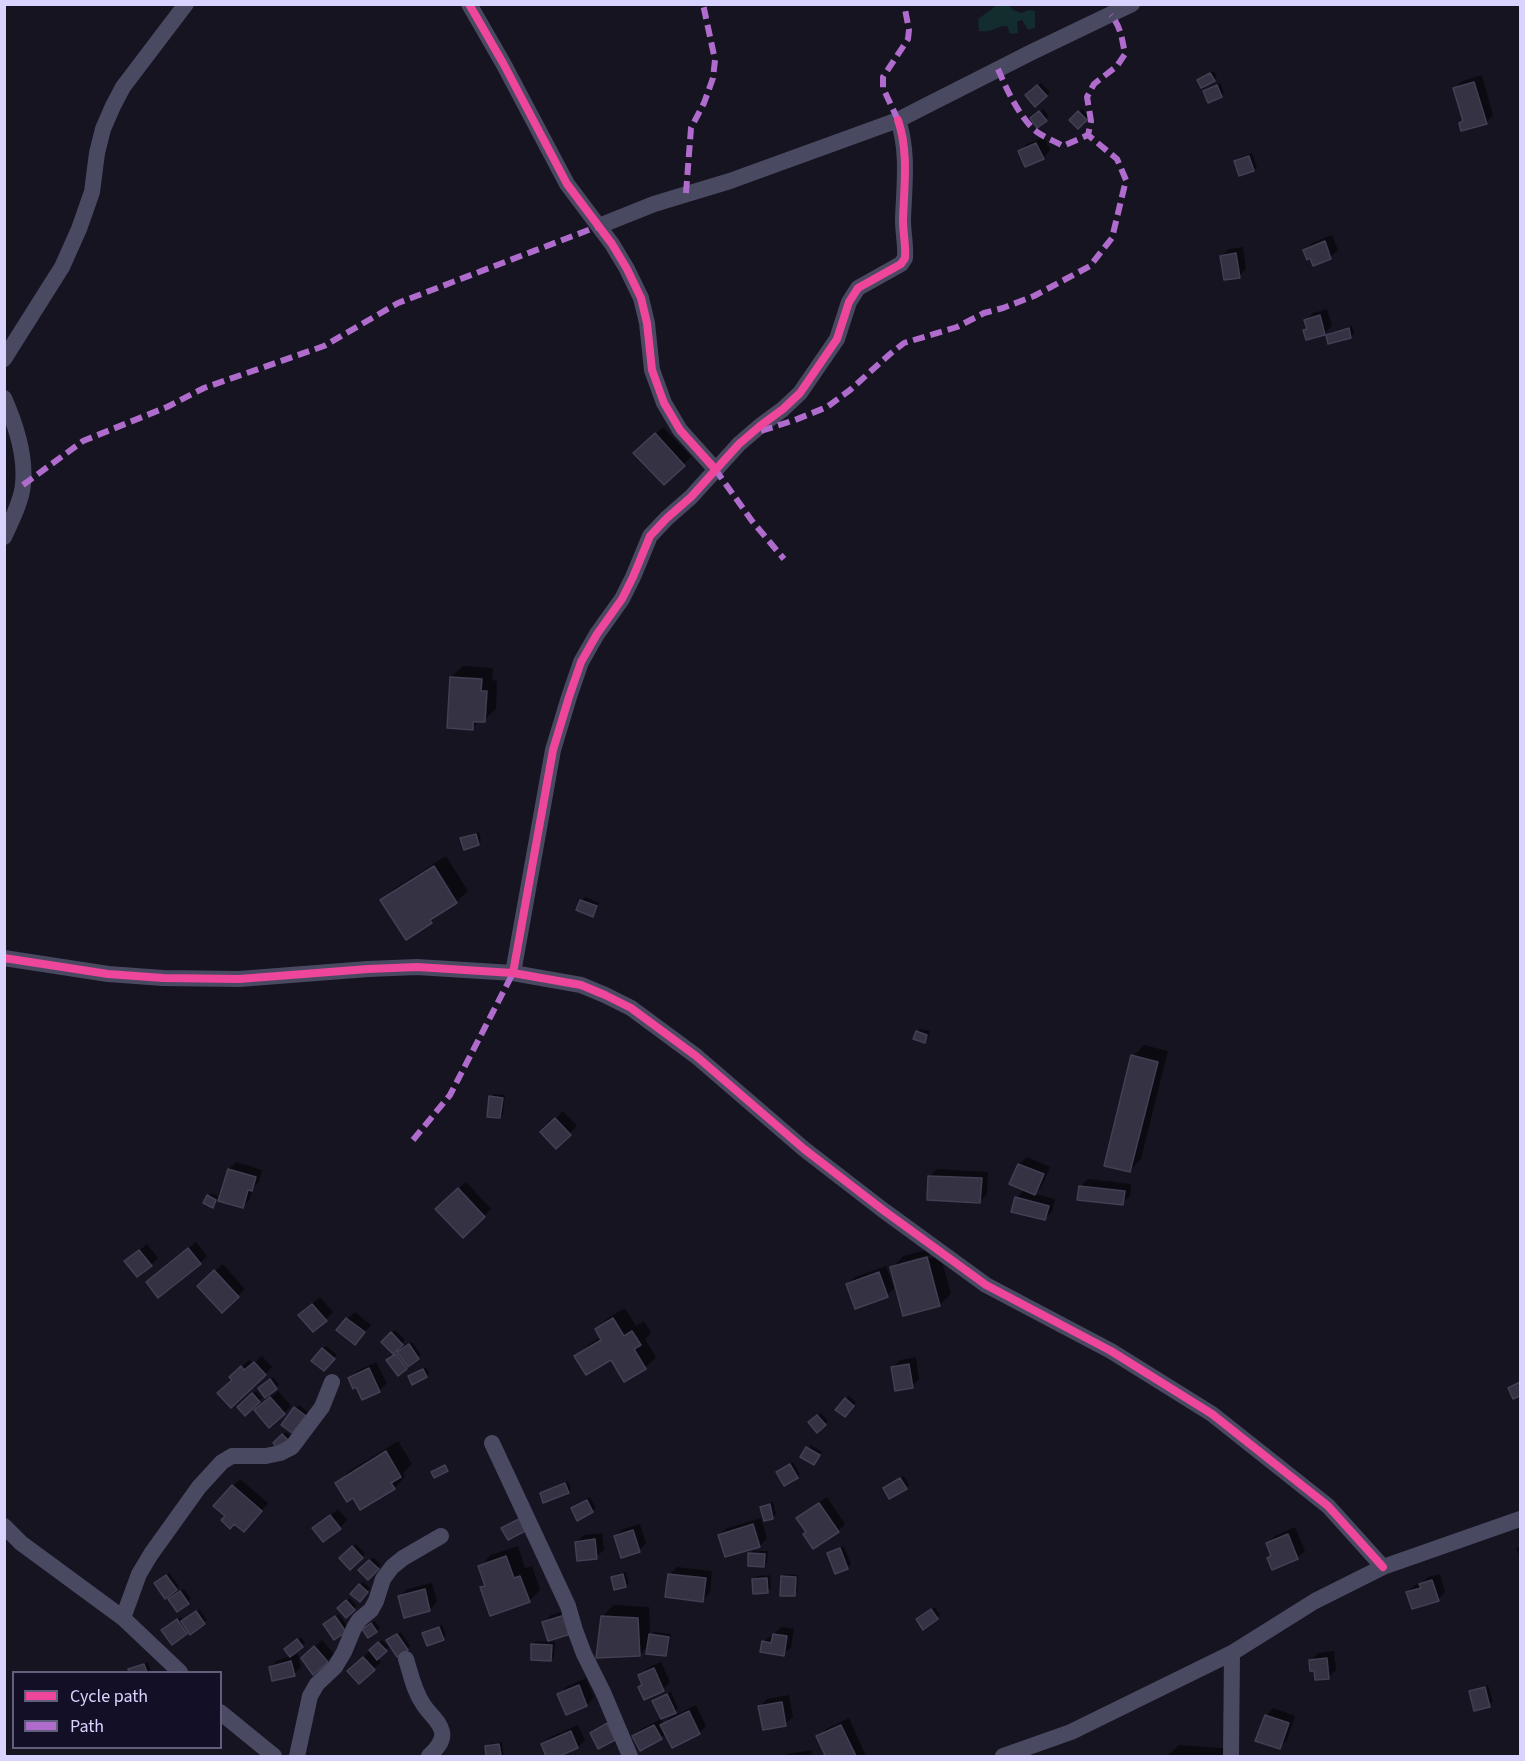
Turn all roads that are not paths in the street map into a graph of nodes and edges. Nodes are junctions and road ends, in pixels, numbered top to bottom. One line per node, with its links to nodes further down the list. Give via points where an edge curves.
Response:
1 (186, 4): 6 (street, via 112,106 79,229 62,267)
2 (469, 4): 5 (street, via 567,184)
3 (1132, 4): 4 (street)
4 (898, 120): 5 (street); 8 (street, via 904,145 905,258 858,288 837,339 800,393 739,444)
5 (599, 226): 8 (street, via 641,297 652,370 664,403 680,430)
6 (4, 359)
7 (4, 398): 9 (street, via 15,422 23,485)
8 (715, 470): 11 (street, via 650,536 622,599 581,662 553,750)
9 (4, 537)
10 (4, 958): 11 (street, via 163,978 239,979 407,968)
11 (513, 973): 17 (street, via 581,985 631,1008 696,1056 804,1149 986,1286 1111,1351 1212,1414 1328,1506)
12 (332, 1382): 18 (street, via 322,1407 292,1447 266,1456 232,1456 199,1487 139,1574)
13 (492, 1443): 26 (street, via 568,1606 584,1654)
14 (1521, 1519): 17 (street)
15 (4, 1526): 18 (street, via 21,1543)
16 (441, 1536): 24 (street, via 403,1558 383,1579 371,1610 359,1620 335,1667 310,1696)
17 (1383, 1567): 19 (street, via 1315,1601)
18 (123, 1618): 21 (street)
19 (1232, 1653): 27 (street, via 1071,1732); 28 (street)
20 (406, 1659): 25 (street, via 415,1690 443,1734 441,1743)
21 (179, 1671)
22 (222, 1714): 23 (street)
23 (274, 1756)
24 (297, 1756)
25 (429, 1756)
26 (630, 1756)
27 (1003, 1756)
28 (1231, 1756)

